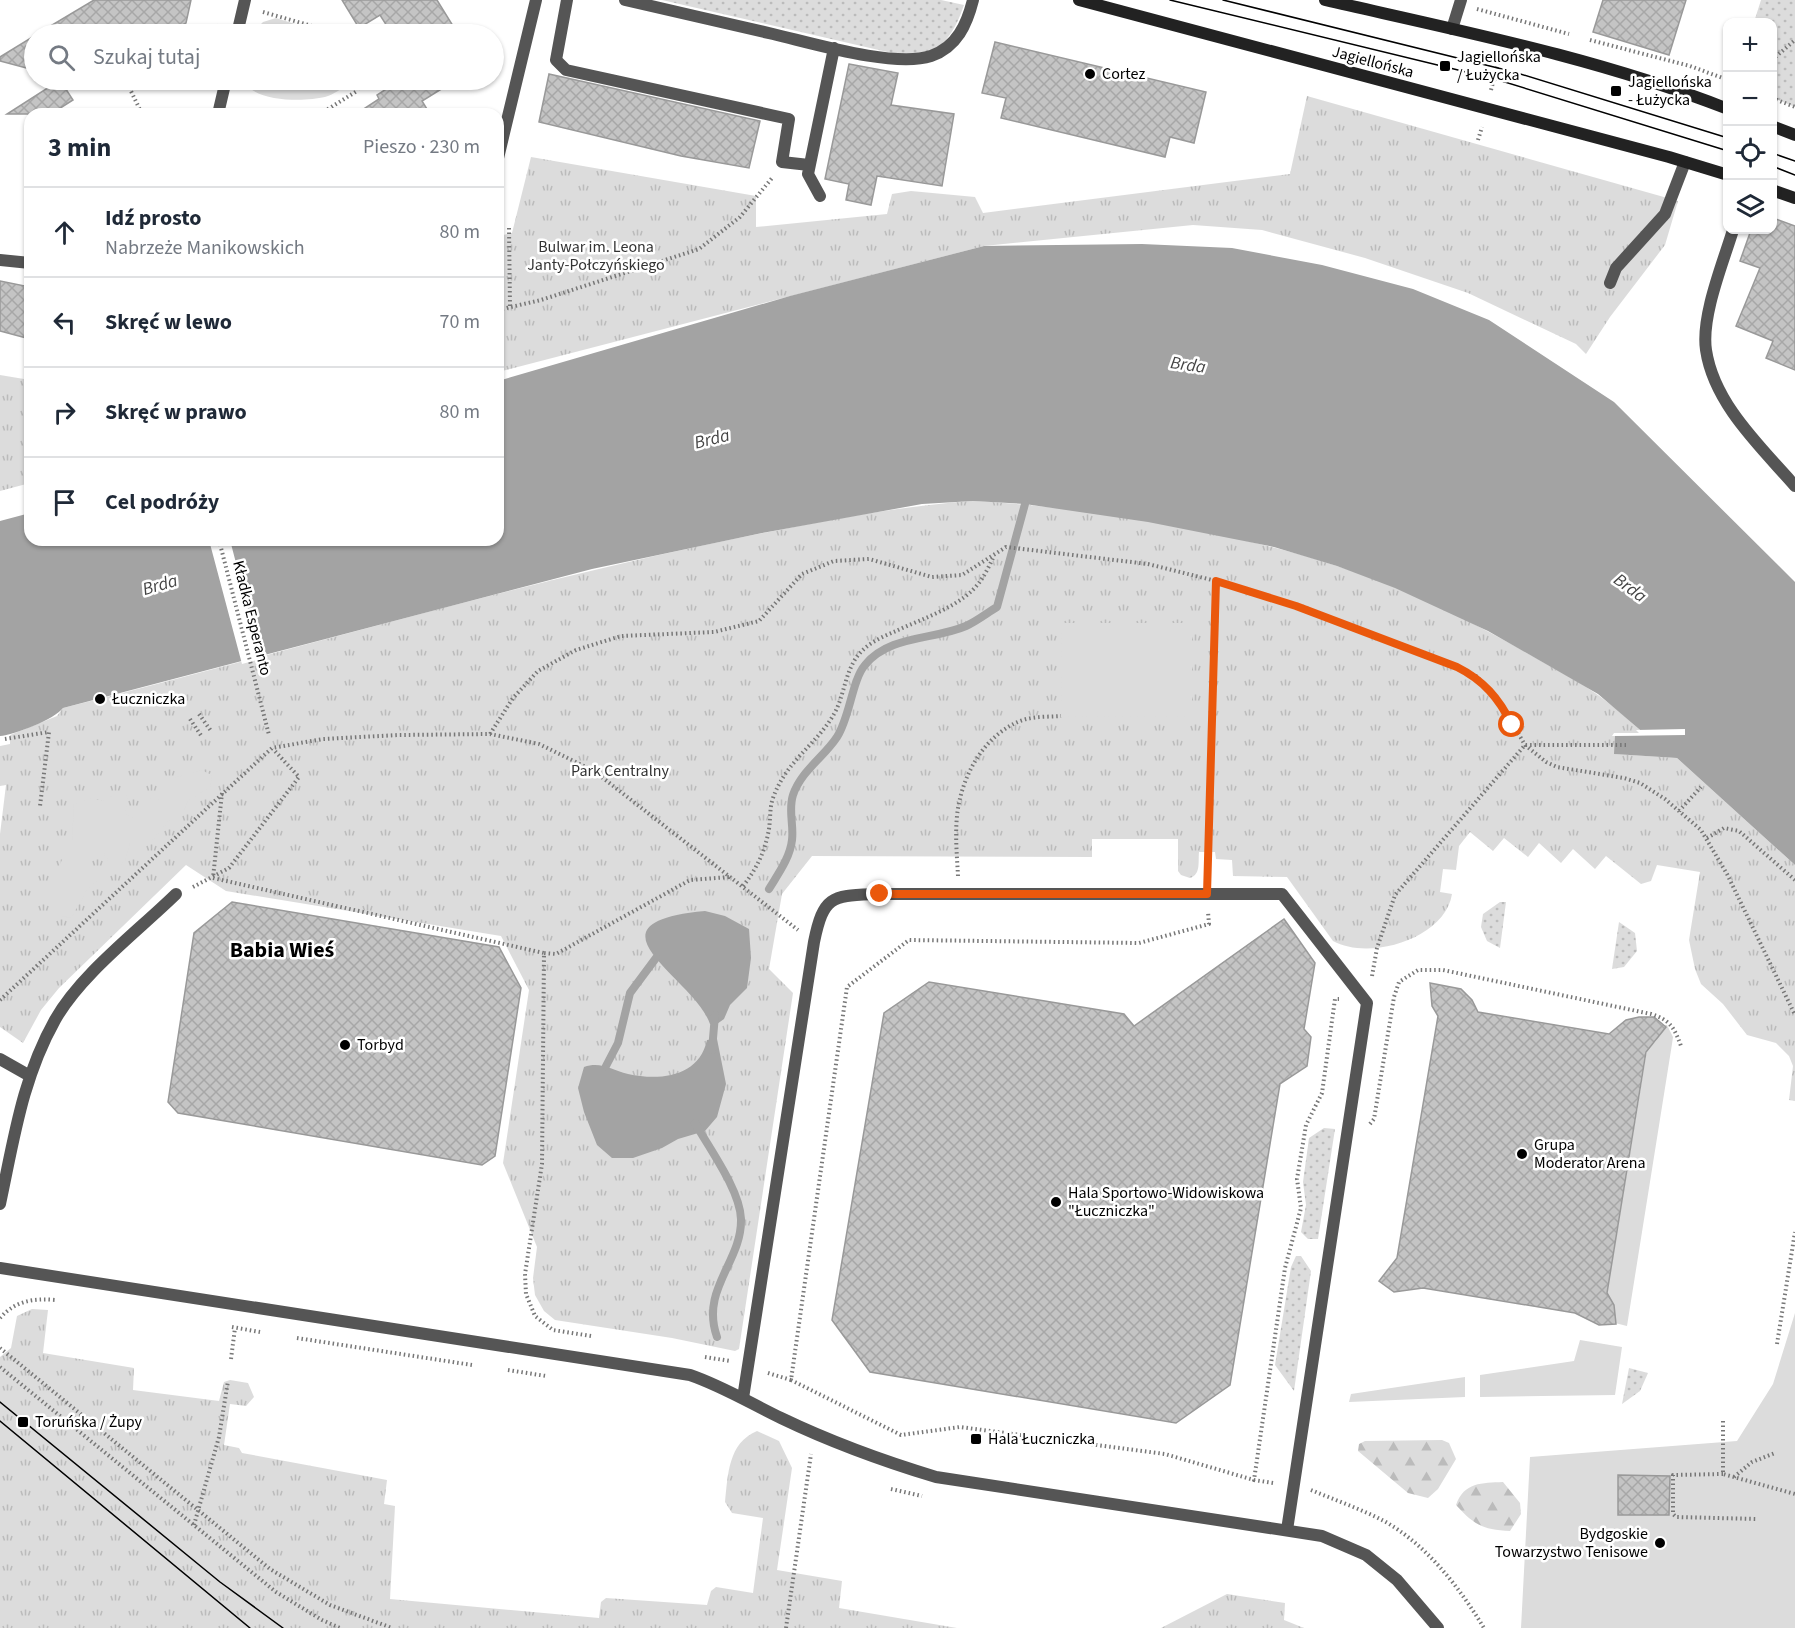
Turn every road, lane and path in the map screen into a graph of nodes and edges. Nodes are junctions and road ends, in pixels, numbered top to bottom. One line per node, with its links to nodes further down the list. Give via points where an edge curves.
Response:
1 (536, 0): 28 (street)
2 (567, 0): 30 (street, via 556,60 566,70 789,119)
3 (625, 0): 15 (street)
4 (973, 0): 15 (street, via 968,23 954,43 931,56 892,58)
5 (1079, 0): 26 (main road, Jagiellońska)
6 (1325, 0): 12 (main road)
7 (1461, 0): 12 (street)
8 (244, 3): 10 (street); 11 (path)
9 (1510, 18): 14 (path)
10 (239, 24)
11 (309, 24)
12 (1452, 29): 14 (main road)
13 (1795, 40): 16 (path)
14 (1504, 41): 21 (main road, via 1624,73); 26 (path)
15 (834, 48): 32 (street)
16 (1777, 56)
17 (130, 90): 23 (path)
18 (224, 90): 24 (street)
19 (357, 90): 25 (path)
20 (1777, 100): 22 (path)
21 (1723, 107)
22 (1795, 107)
23 (139, 108)
24 (219, 108)
25 (330, 108)
26 (1486, 109): 31 (main road, Jagiellońska)
27 (1777, 128): 29 (main road)
28 (504, 133)
29 (1795, 135)
30 (782, 162): 32 (street); 42 (path, via 740,217 699,249)
31 (1685, 162): 33 (main road, Jagiellońska); 41 (street, via 1665,214 1616,268)
32 (809, 165): 35 (street, via 808,174)
33 (1723, 173)
34 (1777, 191): 36 (main road)
35 (820, 196)
36 (1795, 198)
37 (509, 228): 42 (path)
38 (1732, 234): 44 (street, via 1708,317 1706,350 1725,405)
39 (0, 260): 40 (street)
40 (24, 262)
41 (1610, 283)
42 (510, 307): 43 (path)
43 (504, 308)
44 (1795, 486)
45 (221, 546): 55 (path, Kładka Esperanto)
46 (994, 555): 47 (path, via 1006,547 1036,550 1148,564); 54 (path, via 962,575 932,578 869,559 834,561 802,574 759,621 714,632 621,636 576,650 538,671 513,698); 69 (path, via 981,581 967,594 860,652 833,717 802,750 777,787 756,870)
47 (1216, 581): 59 (path, via 1307,610 1476,676 1504,709); 72 (path)
48 (100, 699): 49 (path)
49 (101, 705)
50 (199, 714): 53 (path)
51 (1061, 716): 71 (path, via 1015,724 990,741 976,759 965,779 957,817)
52 (190, 719): 56 (path)
53 (211, 731)
54 (490, 734): 60 (path, via 323,739); 66 (path, via 539,744 594,771)
55 (269, 735)
56 (202, 737)
57 (5, 739): 63 (path, via 49,732)
58 (1626, 745): 59 (path)
59 (1525, 746): 64 (path, via 1557,767 1640,783)
60 (272, 748): 62 (path); 67 (path, via 299,777 229,868)
61 (1701, 787): 64 (path)
62 (222, 792): 67 (path); 75 (path)
63 (40, 806)
64 (1679, 812): 65 (path)
65 (1707, 838): 68 (path, via 1724,828 1739,831); 76 (path)
66 (731, 877): 69 (path); 74 (path, via 690,880 556,954)
67 (213, 878): 70 (path); 74 (path)
68 (1795, 880)
69 (743, 886): 73 (path)
70 (176, 894): 79 (street, via 71,998 56,1019)
71 (958, 894): 72 (street); 73 (street, via 848,895 832,900 820,914)
72 (1207, 894): 80 (street, via 1282,894 1367,1003); 98 (path, via 1209,924 1139,943 909,940 847,987)
73 (814, 942): 96 (street)
74 (544, 953): 90 (path, via 542,1164 525,1274 526,1294 535,1316 553,1330)
75 (0, 1000)
76 (1795, 1015)
77 (1681, 1046): 80 (path, via 1667,1019 1651,1014 1443,970 1418,970 1399,982 1394,997 1374,1119)
78 (0, 1059): 79 (street)
79 (30, 1076): 81 (street, via 19,1109)
80 (1344, 1154): 112 (street)
81 (0, 1204)
82 (1795, 1232): 91 (path)
83 (0, 1268): 100 (street, via 690,1375)
84 (64, 1301): 85 (path, via 27,1300 8,1309)
85 (0, 1318)
86 (223, 1326): 87 (path)
87 (235, 1328): 88 (path); 94 (path)
88 (260, 1332)
89 (297, 1338): 95 (path)
90 (599, 1338)
91 (1777, 1344)
92 (0, 1348): 109 (path)
93 (702, 1356): 96 (path)
94 (231, 1359)
95 (472, 1365)
96 (748, 1365): 98 (path); 100 (street)
97 (0, 1367): 111 (path)
98 (791, 1380): 106 (path, via 901,1435 960,1427 1165,1454)
99 (228, 1381): 109 (path, via 219,1437)
100 (743, 1398): 102 (street)
101 (1723, 1421): 104 (path)
102 (815, 1432): 112 (street, via 874,1458 936,1477); 115 (path)
103 (1775, 1453): 105 (path, via 1752,1462)
104 (1723, 1474): 105 (path); 110 (path, via 1673,1475 1673,1514)
105 (1734, 1477): 108 (path)
106 (1254, 1480)
107 (1308, 1489): 117 (path, via 1383,1521 1409,1538 1446,1574)
108 (1795, 1494)
109 (199, 1511): 111 (path); 114 (path, via 294,1584 330,1605)
110 (1757, 1519)
111 (194, 1525): 113 (path, via 276,1592)
112 (1287, 1530): 116 (street, via 1322,1536 1366,1555 1397,1580)
113 (340, 1628)
114 (392, 1628)
115 (786, 1628)
116 (1438, 1628)
117 (1484, 1628)

